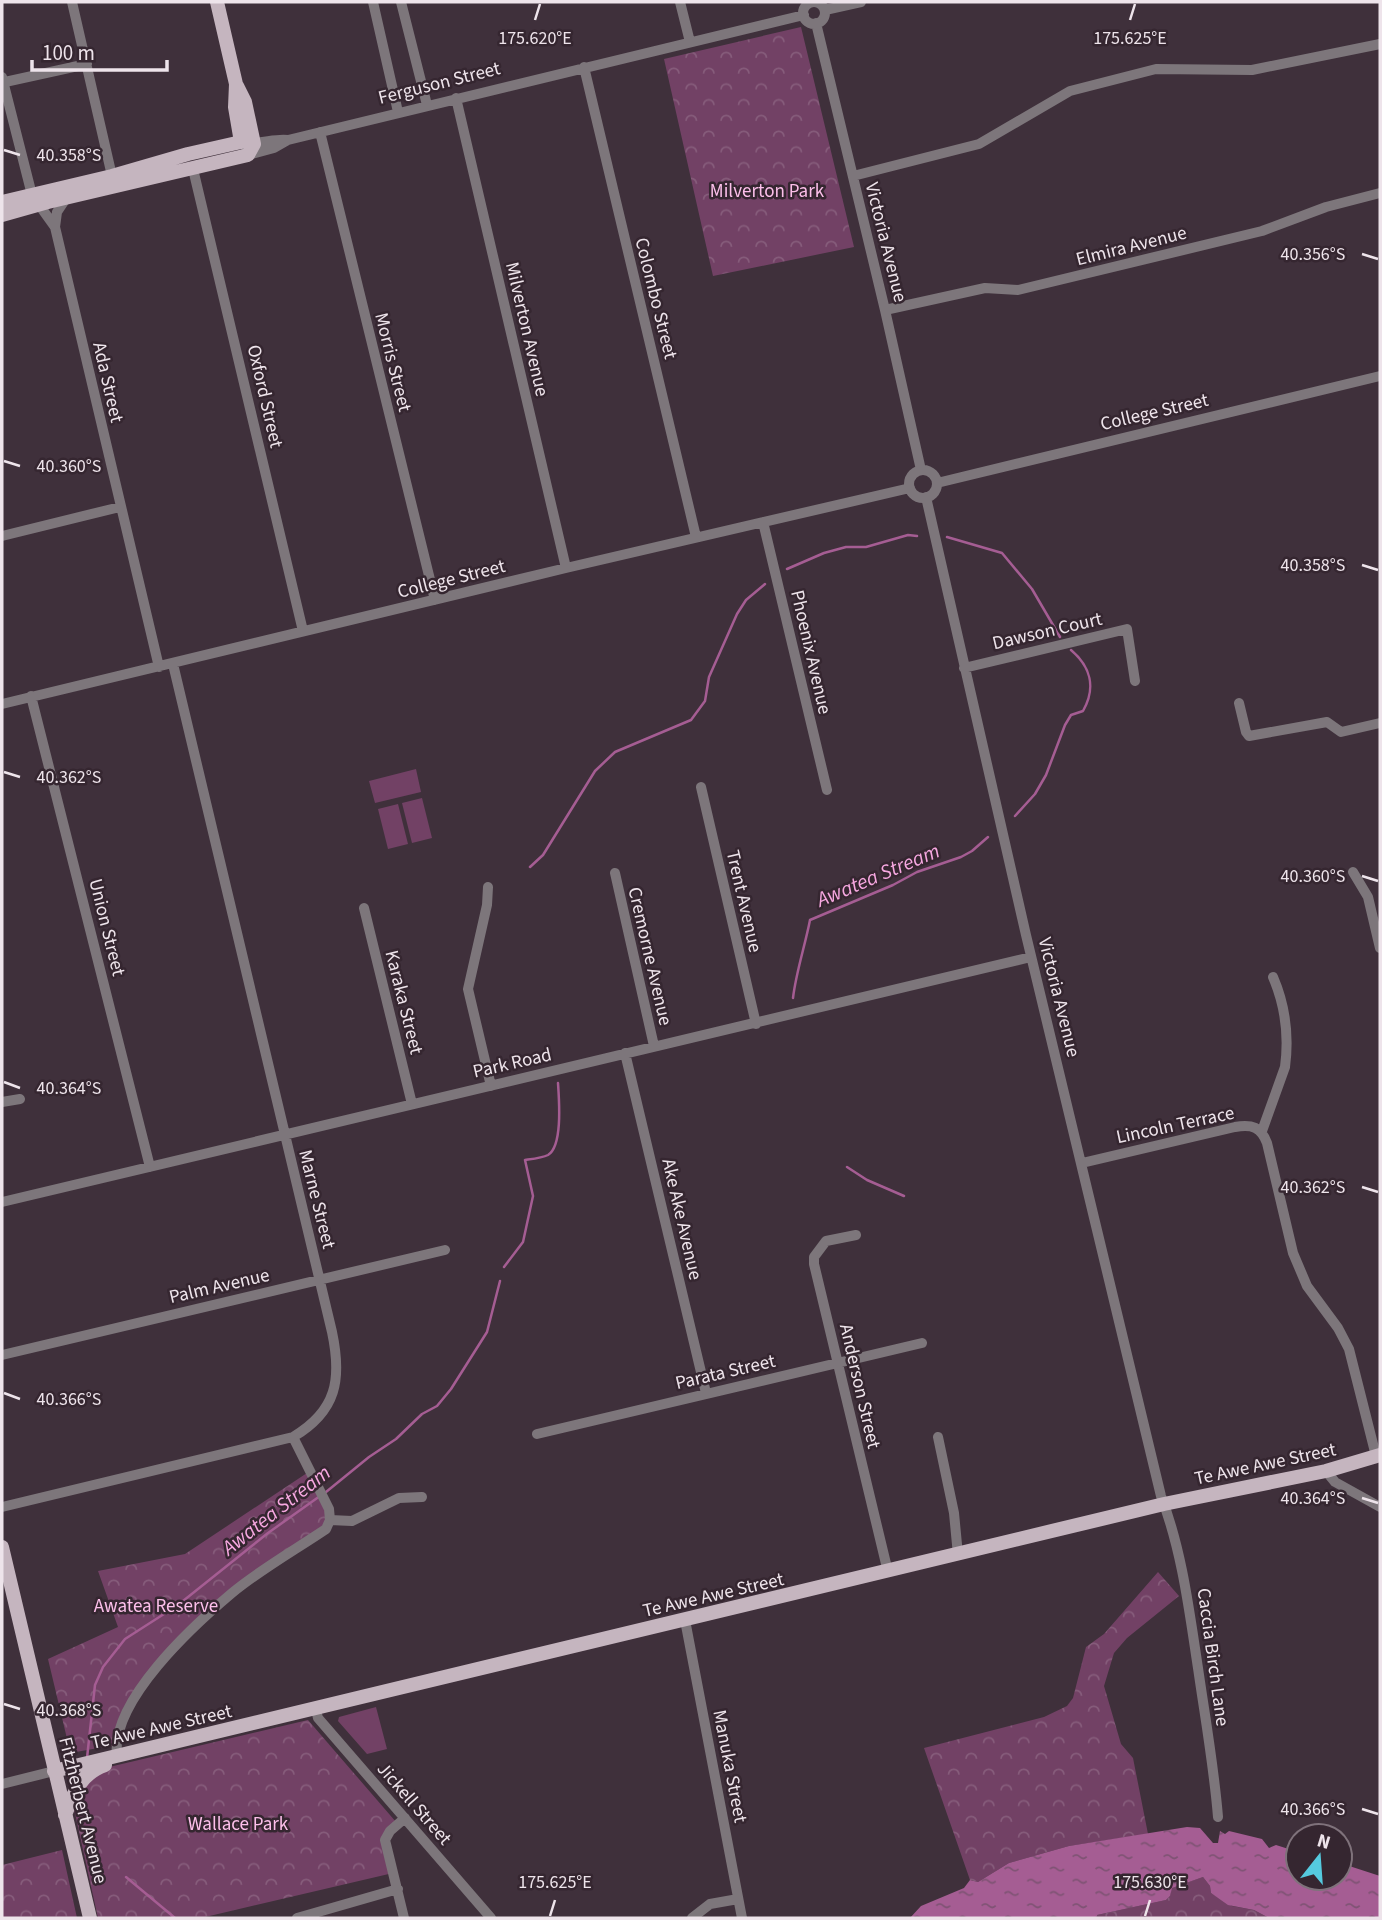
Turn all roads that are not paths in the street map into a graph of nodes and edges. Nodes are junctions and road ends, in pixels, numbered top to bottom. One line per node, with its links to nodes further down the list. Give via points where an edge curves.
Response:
1 (72, 2): 13 (street)
2 (217, 2): 20 (main road, via 236,84 245,102)
3 (373, 2): 18 (street)
4 (401, 2): 17 (street)
5 (680, 2): 11 (street)
6 (811, 2): 8 (street); 9 (street)
7 (860, 2): 8 (street)
8 (825, 10): 10 (street, via 824,18)
9 (804, 15): 10 (street, via 808,22); 11 (street, Ferguson Street)
10 (816, 23): 23 (street, Victoria Avenue)
11 (690, 42): 14 (street, Ferguson Street)
12 (1380, 44): 23 (street, via 1252,70 1156,69 1070,91 979,144)
13 (87, 64): 15 (street); 22 (street)
14 (584, 67): 16 (street, Ferguson Street); 39 (street, Colombo Street)
15 (3, 79): 26 (street)
16 (456, 98): 17 (street, Ferguson Street); 40 (street, Milverton Avenue)
17 (427, 105): 18 (street, Ferguson Street)
18 (398, 112): 19 (street, Ferguson Street)
19 (320, 132): 20 (street, Ferguson Street, via 288,139 274,148); 41 (street, Morris Street)
20 (248, 147): 21 (main road, Ferguson Street); 22 (main road, Ferguson Street, via 188,154)
21 (193, 169): 25 (main road, Ferguson Street); 42 (street, Oxford Street)
22 (112, 176): 26 (main road, Ferguson Street)
23 (853, 176): 30 (street, Victoria Avenue)
24 (1380, 193): 30 (street, Elmira Avenue, via 1262,231 1018,290 985,288)
25 (67, 197): 26 (main road, Ferguson Street); 29 (street, via 57,212)
26 (36, 199): 27 (main road, Ferguson Street); 28 (main road, Ferguson Street); 29 (street, Ada Street)
27 (2, 202)
28 (2, 215)
29 (55, 227): 36 (street, Ada Street)
30 (886, 310): 32 (street, Victoria Avenue)
31 (1380, 376): 33 (street, College Street)
32 (921, 470): 33 (street, via 930,472); 34 (street, via 911,478)
33 (937, 483): 35 (street)
34 (910, 488): 35 (street, via 917,497); 37 (street, College Street)
35 (926, 498): 45 (street, Victoria Avenue)
36 (120, 507): 38 (street); 44 (street, Ada Street)
37 (763, 522): 39 (street, College Street); 52 (street, Phoenix Avenue)
38 (2, 536)
39 (696, 537): 40 (street, College Street)
40 (566, 568): 41 (street, College Street)
41 (435, 600): 42 (street, College Street)
42 (303, 631): 43 (street, College Street)
43 (173, 664): 44 (street, College Street); 68 (street, Marne Street)
44 (159, 667): 47 (street, College Street)
45 (964, 668): 46 (street, Dawson Court, via 1127,629); 58 (street, Victoria Avenue)
46 (1135, 681)
47 (31, 696): 49 (street, College Street); 70 (street, Union Street)
48 (1239, 703): 50 (street, via 1249,736 1327,722 1341,732)
49 (2, 704)
50 (1380, 723)
51 (701, 787): 60 (street, Trent Avenue)
52 (827, 790)
53 (1353, 872): 57 (street, via 1368,897)
54 (615, 873): 61 (street, Cremorne Avenue)
55 (488, 887): 63 (street, via 468,989)
56 (364, 908): 66 (street, Karaka Street)
57 (1380, 948)
58 (1031, 957): 60 (street, Park Road); 69 (street, Victoria Avenue)
59 (1273, 977): 67 (street, via 1286,1024 1286,1056)
60 (756, 1024): 61 (street, Park Road)
61 (654, 1046): 62 (street, Park Road)
62 (625, 1053): 63 (street, Park Road); 78 (street, Ake Ake Avenue)
63 (491, 1086): 66 (street, Park Road)
64 (20, 1099): 65 (street)
65 (2, 1102)
66 (412, 1104): 68 (street, Park Road)
67 (1262, 1131): 69 (street, Lincoln Terrace, via 1235,1127); 82 (street, Lincoln Terrace, via 1293,1253 1307,1286 1349,1349)
68 (285, 1134): 70 (street, Park Road); 74 (street, Marne Street)
69 (1082, 1163): 85 (street, Victoria Avenue)
70 (150, 1167): 71 (street, Park Road)
71 (2, 1202)
72 (856, 1235): 77 (street, Anderson Street, via 826,1241 814,1257)
73 (445, 1250): 74 (street, Palm Avenue)
74 (320, 1279): 76 (street, Palm Avenue); 80 (street, Marne Street, via 337,1355 337,1379 321,1415)
75 (922, 1343): 77 (street, Parata Street)
76 (2, 1355)
77 (838, 1363): 78 (street, Parata Street); 91 (street, Anderson Street)
78 (706, 1393): 79 (street, Parata Street)
79 (537, 1434)
80 (293, 1437): 86 (street, Marne Street); 88 (street, via 329,1508)
81 (938, 1437): 90 (street)
82 (1378, 1456): 83 (main road, Te Awe Awe Street)
83 (1326, 1471): 85 (main road, Te Awe Awe Street); 87 (street, via 1335,1482)
84 (422, 1497): 88 (street, via 400,1499 352,1521)
85 (1164, 1504): 90 (main road, Te Awe Awe Street); 99 (street, Caccia Birch Lane, via 1184,1574)
86 (2, 1507)
87 (1380, 1507)
88 (330, 1521): 95 (street, via 326,1529 233,1592 161,1661 136,1694 122,1725)
89 (2, 1547): 96 (main road, Fitzherbert Avenue)
90 (958, 1555): 91 (main road, Te Awe Awe Street)
91 (888, 1572): 92 (main road, Te Awe Awe Street)
92 (685, 1620): 93 (main road, Te Awe Awe Street); 102 (street, Manuka Street)
93 (316, 1710): 94 (main road, Te Awe Awe Street); 100 (street, Jickell Street, via 318,1718)
94 (159, 1746): 95 (main road, Te Awe Awe Street); 98 (main road, via 89,1774 75,1790)
95 (117, 1756): 96 (main road, Te Awe Awe Street)
96 (54, 1771): 97 (street); 98 (main road, Fitzherbert Avenue)
97 (2, 1784)
98 (65, 1816): 103 (main road, Fitzherbert Avenue)
99 (1218, 1817)
100 (405, 1818): 101 (street, via 385,1840); 106 (street, Jickell Street)
101 (398, 1889): 104 (street); 105 (street)
102 (738, 1899): 107 (street, via 710,1904); 108 (street, Manuka Street)
103 (90, 1918)
104 (297, 1918)
105 (404, 1918)
106 (491, 1918)
107 (692, 1918)
108 (742, 1918)

